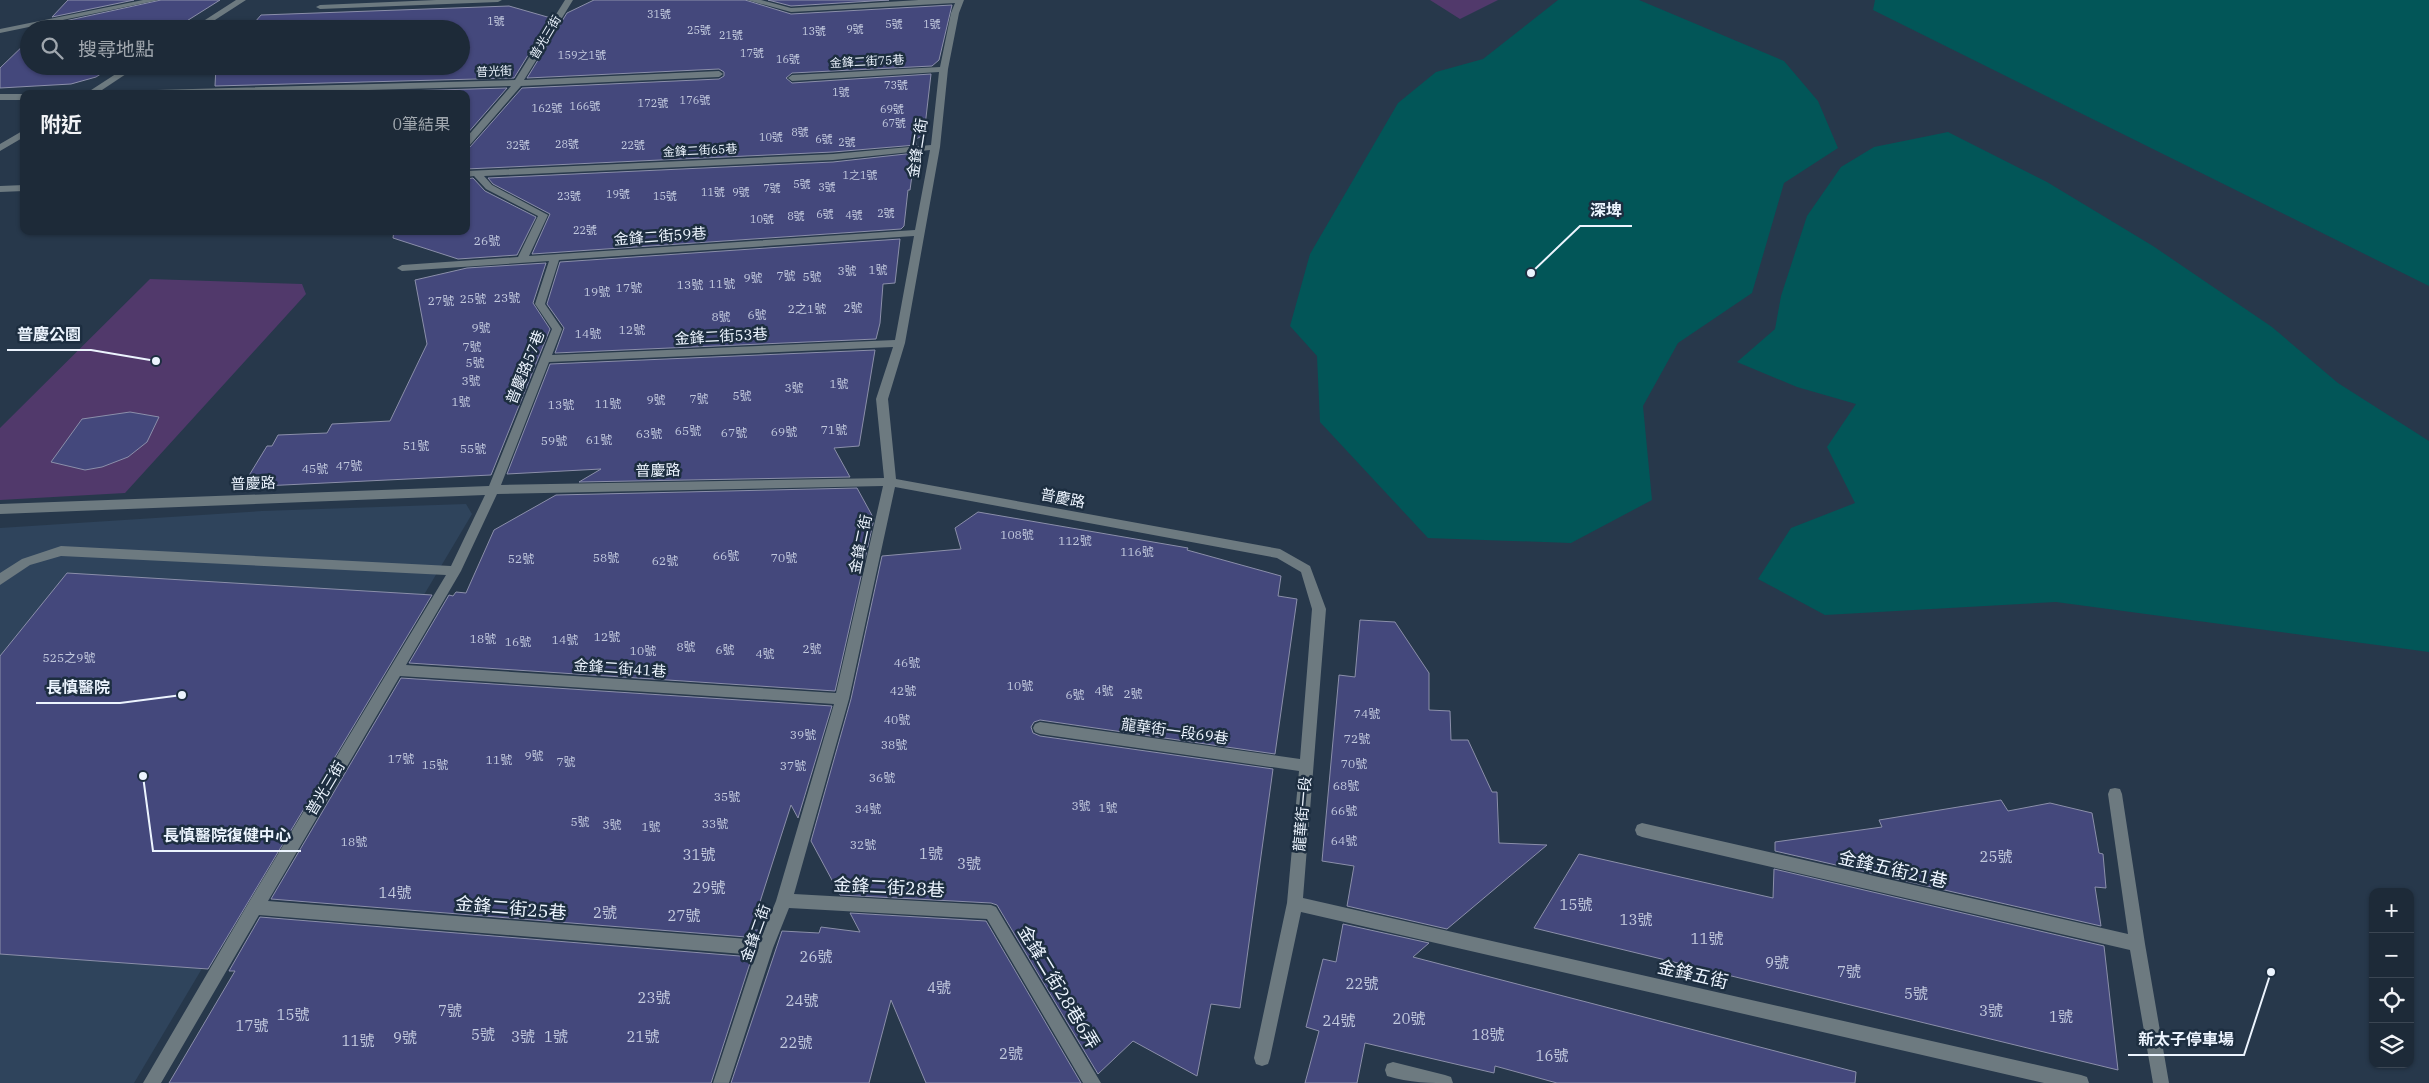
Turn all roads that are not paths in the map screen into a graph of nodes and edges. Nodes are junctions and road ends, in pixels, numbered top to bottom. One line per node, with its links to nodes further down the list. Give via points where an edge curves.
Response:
1 (155, 0): 8 (street)
2 (242, 0): 9 (street)
3 (498, 0): 7 (street)
4 (569, 0): 16 (street, 普光三街)
5 (751, 0): 6 (street, via 791,10)
6 (960, 0): 12 (street, 金鋒二街)
7 (320, 7)
8 (52, 20)
9 (210, 20)
10 (20, 26): 11 (street)
11 (0, 30)
12 (944, 69): 15 (street, 金鋒二街75巷); 23 (street, 金鋒二街)
13 (719, 74): 16 (street, 普光街)
14 (120, 75): 17 (street)
15 (792, 78)
16 (518, 83): 18 (street, 普光街); 22 (street, 普光三街)
17 (95, 90)
18 (265, 90)
19 (0, 97): 20 (street)
20 (20, 97)
21 (20, 136): 24 (street)
22 (470, 139)
23 (935, 147): 25 (street, 金鋒二街65巷, via 833,157); 28 (street, 金鋒二街)
24 (0, 148)
25 (471, 174): 30 (street, via 489,187 544,215)
26 (20, 188): 27 (street)
27 (0, 189)
28 (919, 233): 29 (street, 金鋒二街59巷); 32 (street, 金鋒二街)
29 (555, 258): 30 (street, 金鋒二街59巷); 33 (street, 普慶路57巷, via 540,304 557,329)
30 (522, 260): 31 (street, 金鋒二街59巷)
31 (402, 268)
32 (900, 343): 33 (street, 金鋒二街53巷); 34 (street, 金鋒二街, via 882,399)
33 (544, 359): 35 (street, 普慶路57巷)
34 (890, 482): 35 (street, 普慶路); 37 (street, 普慶路, via 1280,554); 41 (street, 金鋒二街)
35 (493, 490): 36 (street, 普慶路); 38 (street, 普光三街)
36 (0, 509)
37 (1306, 569): 43 (street, 龍華街一段, via 1319,609)
38 (455, 571): 39 (street, via 61,550 26,562); 40 (street, 普光三街)
39 (0, 580)
40 (395, 670): 41 (street, 金鋒二街41巷); 48 (street, 普光三街)
41 (842, 700): 46 (street, 金鋒二街)
42 (1040, 728): 43 (street, 龍華街一段69巷)
43 (1306, 766): 47 (street, 龍華街一段)
44 (2115, 794): 50 (street)
45 (1642, 830): 50 (street, 金鋒五街21巷)
46 (784, 901): 49 (street, 金鋒二街28巷); 51 (street, 金鋒二街)
47 (1295, 903): 52 (street, 龍華街一段); 58 (street, 金鋒五街)
48 (254, 907): 51 (street, 金鋒二街25巷); 54 (street, 普光三街)
49 (991, 912): 56 (street, 金鋒二街28巷6弄)
50 (2137, 944): 59 (street)
51 (765, 948): 55 (street, 金鋒二街)
52 (1262, 1058)
53 (1394, 1070): 57 (street)
54 (151, 1083)
55 (720, 1083)
56 (1093, 1083)
57 (1445, 1083)
58 (2082, 1083)
59 (2162, 1083)

